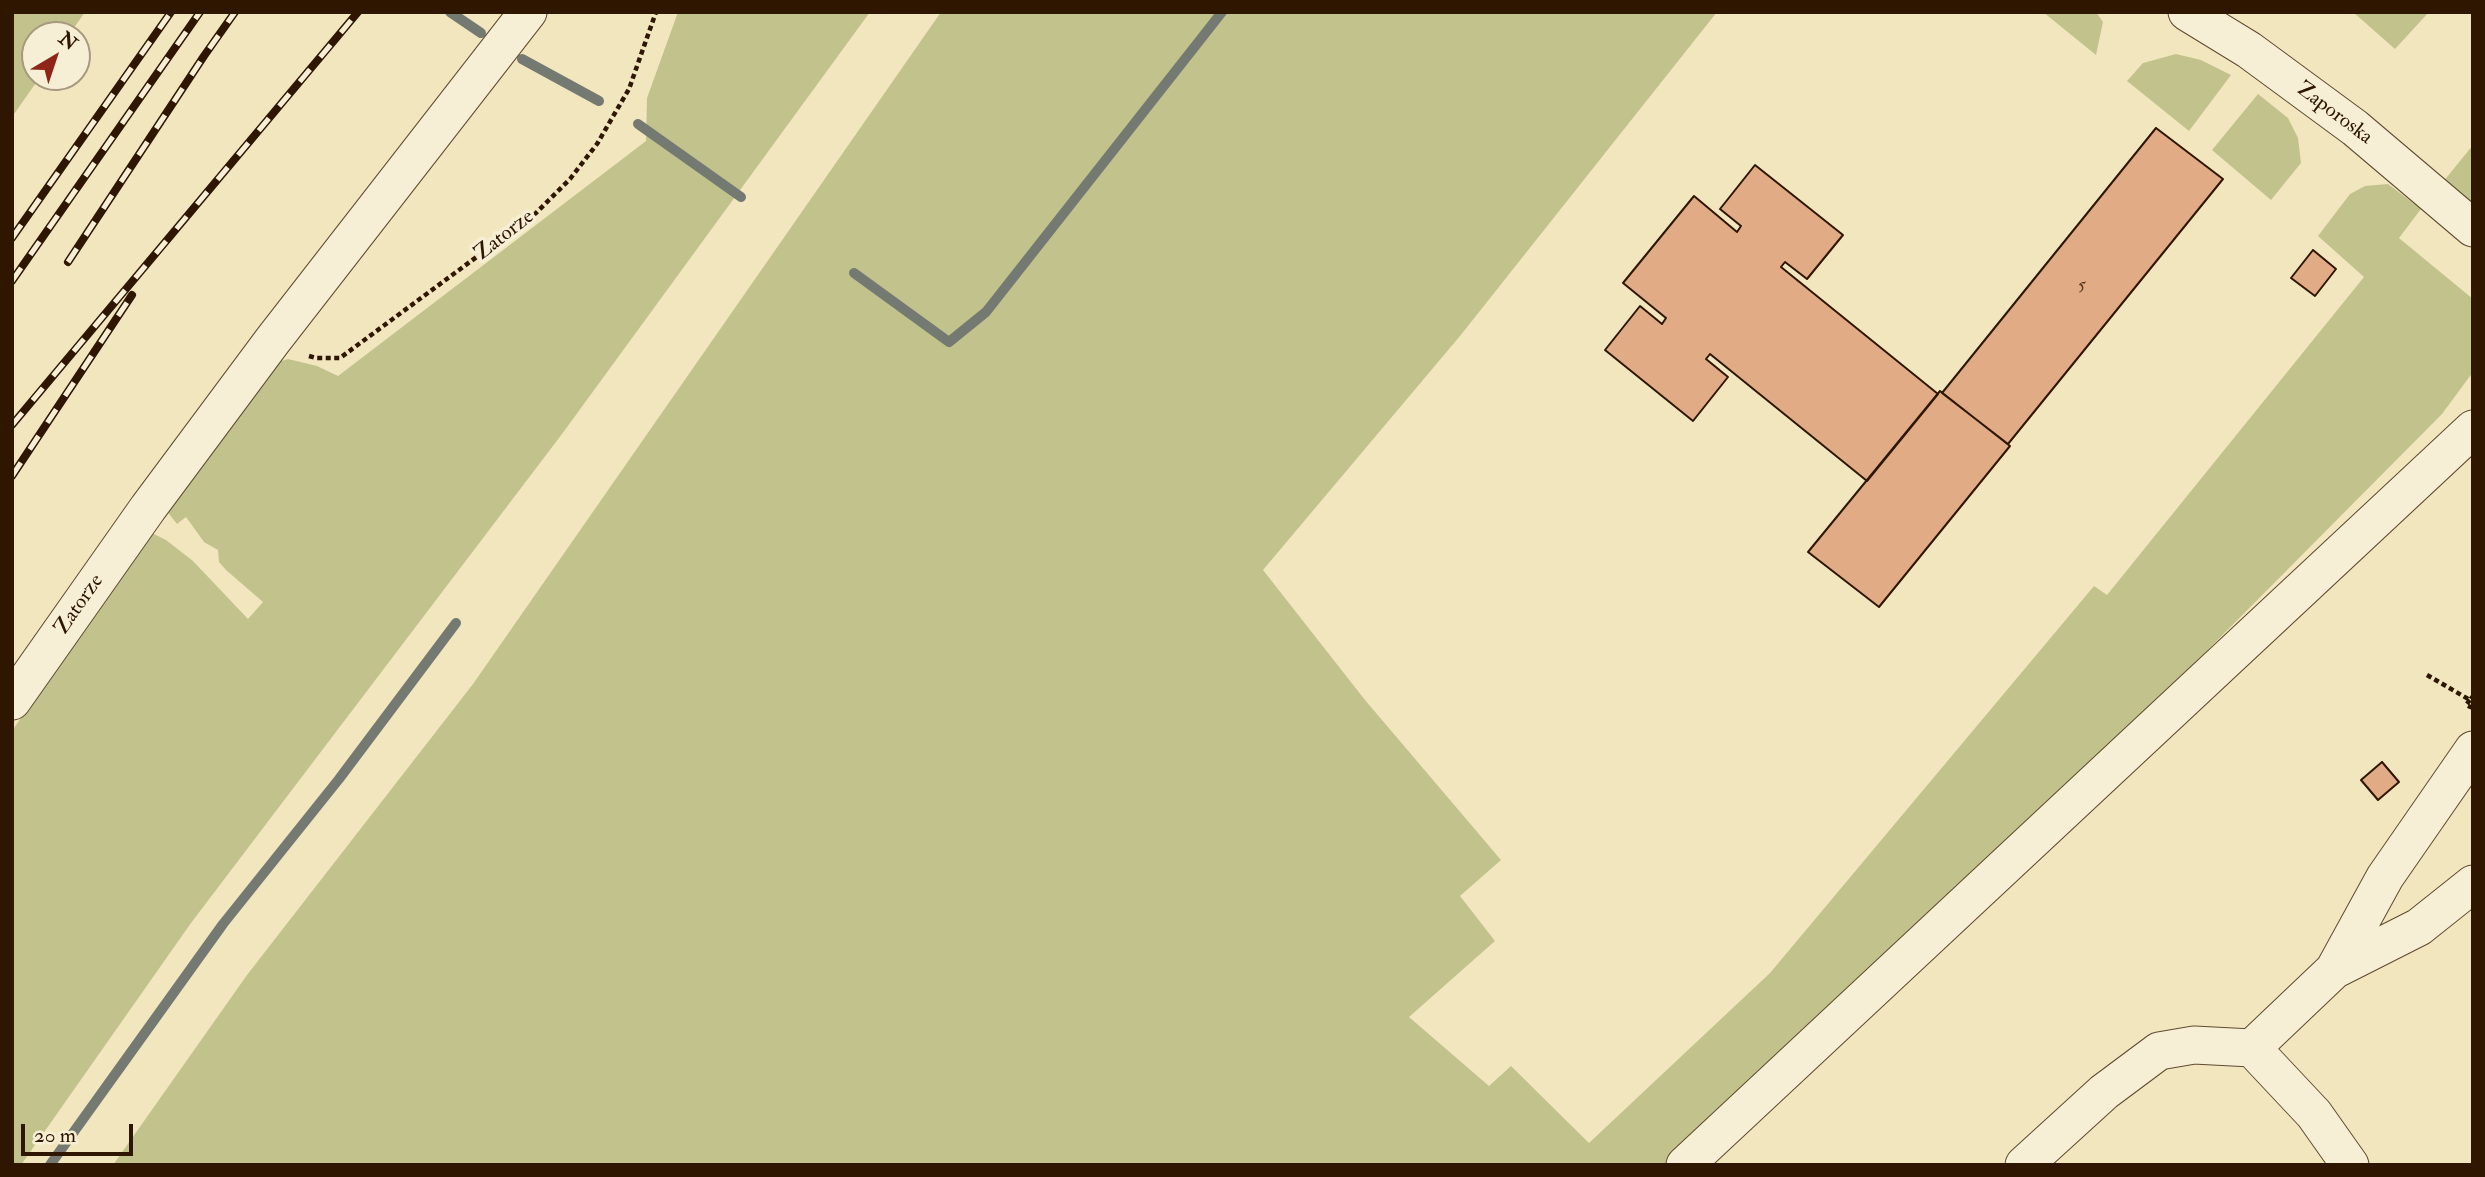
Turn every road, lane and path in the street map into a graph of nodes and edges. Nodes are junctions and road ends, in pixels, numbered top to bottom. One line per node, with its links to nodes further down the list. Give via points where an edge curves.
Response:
1 (528, 12): 5 (lane, Zatorze)
2 (656, 12): 5 (path, Zatorze, via 628,89 597,144 536,212 340,358 316,358)
3 (2187, 12): 4 (lane, Zaporoska, via 2249,50 2355,128)
4 (2473, 228)
5 (273, 340): 9 (lane, Zatorze)
6 (2473, 429): 15 (lane)
7 (2427, 676): 8 (path)
8 (2471, 698): 10 (path, via 2466,705)
9 (12, 701)
10 (2473, 708)
11 (2473, 750): 13 (lane, via 2385,877)
12 (2473, 884): 13 (lane, via 2418,928)
13 (2334, 970): 14 (lane)
14 (2252, 1048): 16 (lane, via 2194,1045 2159,1051 2104,1091); 17 (lane, via 2314,1114)
15 (1685, 1165)
16 (2024, 1165)
17 (2350, 1165)

